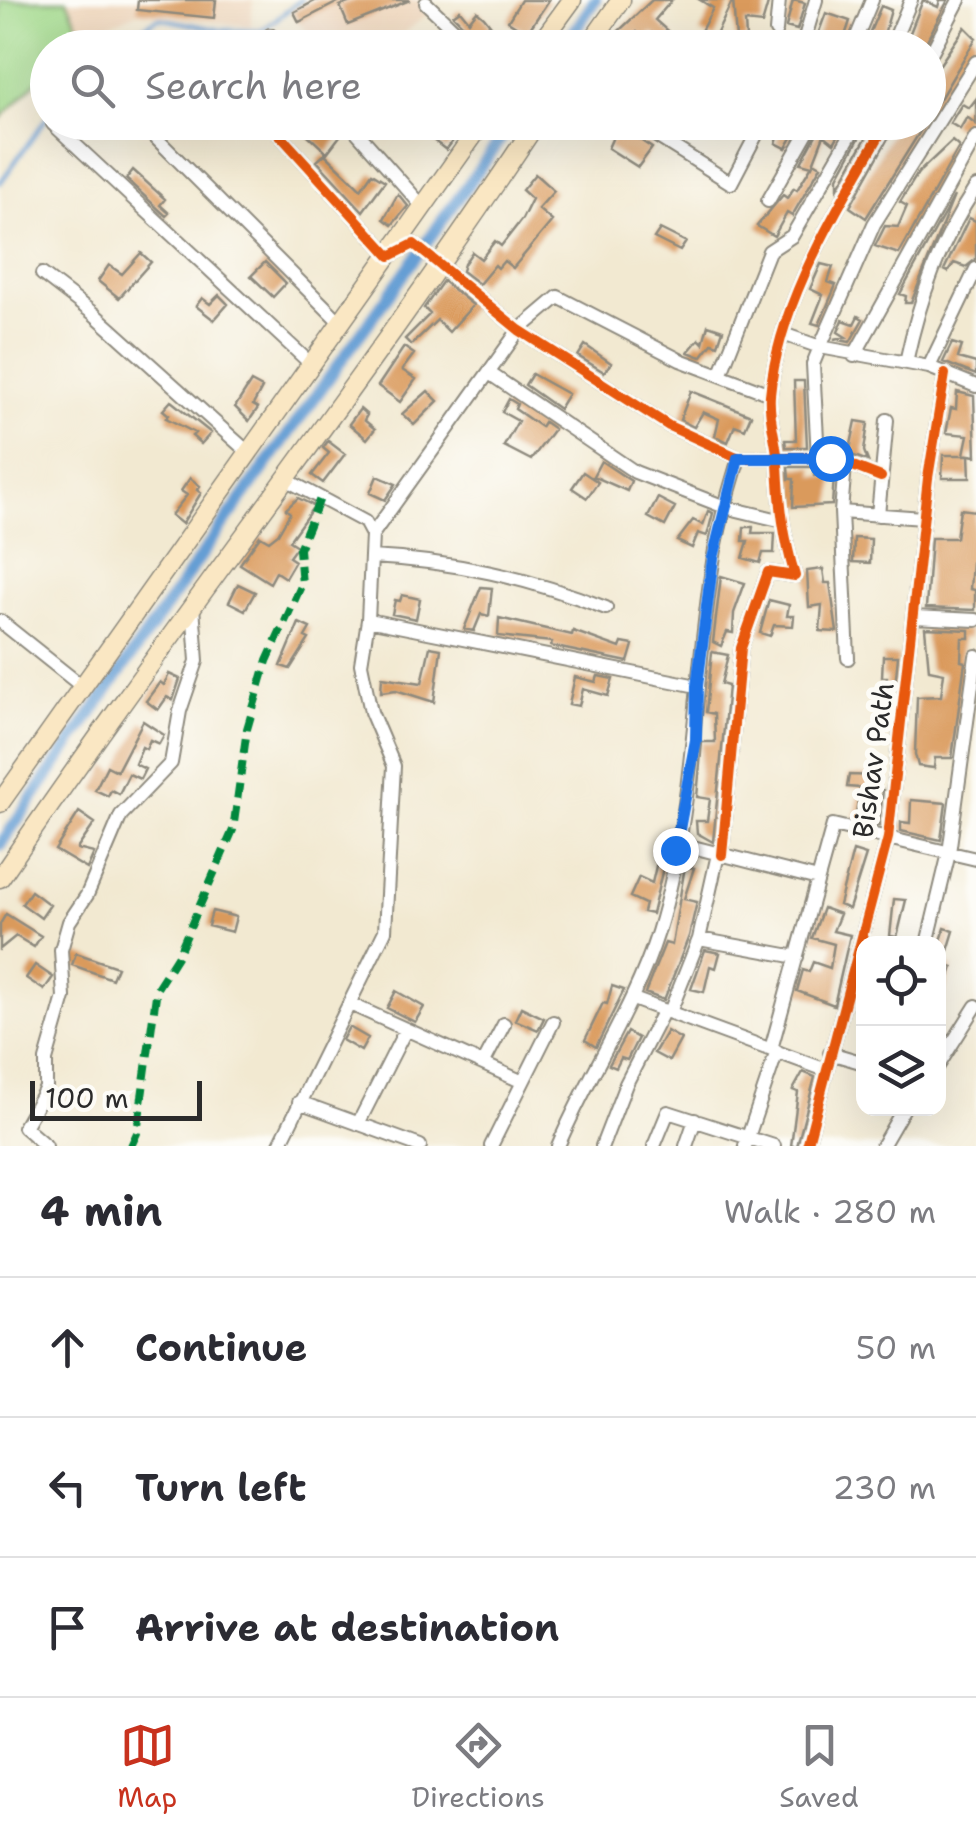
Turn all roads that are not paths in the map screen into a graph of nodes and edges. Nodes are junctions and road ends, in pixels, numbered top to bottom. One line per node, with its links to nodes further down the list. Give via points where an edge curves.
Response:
1 (572, 0): 10 (main road)
2 (621, 0): 11 (main road)
3 (778, 0): 12 (street)
4 (816, 0): 13 (street)
5 (872, 0): 14 (street)
6 (911, 0): 15 (street)
7 (959, 0): 16 (street)
8 (426, 3): 9 (street)
9 (454, 30)
10 (550, 30)
11 (603, 30)
12 (776, 30)
13 (807, 30)
14 (860, 30)
15 (898, 30)
16 (943, 30)
17 (976, 62): 18 (street)
18 (946, 110)
19 (976, 137): 45 (street)
20 (70, 140): 47 (street)
21 (158, 140): 41 (street)
22 (284, 140): 37 (street)
23 (364, 140): 36 (street)
24 (471, 140): 36 (main road)
25 (523, 140): 38 (main road)
26 (663, 140): 33 (street)
27 (672, 140): 33 (street)
28 (754, 140): 33 (street, via 731,183)
29 (803, 140): 35 (street)
30 (848, 140): 52 (street, via 792,236 769,251)
31 (877, 140): 43 (street, via 810,264)
32 (927, 140): 44 (street, via 874,224)
33 (669, 144)
34 (976, 187): 46 (street, via 921,294)
35 (768, 202)
36 (424, 208): 37 (main road)
37 (390, 256): 38 (street, via 414,244); 41 (main road)
38 (433, 259): 42 (street); 62 (main road)
39 (976, 269): 48 (street)
40 (42, 274): 56 (street)
41 (339, 321): 47 (main road)
42 (520, 330): 50 (street); 52 (street, via 558,297); 57 (street, via 669,426)
43 (783, 334): 44 (street); 54 (street)
44 (820, 348): 45 (street); 58 (street, via 813,364)
45 (854, 356): 46 (street)
46 (906, 362): 48 (street)
47 (312, 364): 56 (main road)
48 (929, 367): 51 (street)
49 (976, 370): 53 (street)
50 (488, 373): 63 (street, via 635,472); 68 (street)
51 (945, 374): 53 (street); 66 (street, Bishav Path)
52 (720, 375): 54 (street)
53 (972, 384)
54 (770, 394): 59 (street)
55 (887, 420): 61 (street)
56 (249, 453): 79 (main road)
57 (738, 458): 59 (street); 63 (street)
58 (818, 458): 59 (street); 60 (street)
59 (778, 460): 67 (street)
60 (844, 465): 61 (street); 64 (street)
61 (882, 478): 65 (street)
62 (285, 479): 68 (street, via 364,522); 70 (main road)
63 (726, 507): 67 (street); 78 (street)
64 (841, 512): 65 (street); 77 (street)
65 (878, 515): 66 (street)
66 (923, 518): 72 (street, Bishav Path)
67 (779, 520): 84 (street, via 795,576 768,572 741,648)
68 (372, 535): 69 (street)
69 (372, 556): 71 (street, via 438,560 534,580); 73 (street)
70 (193, 603): 86 (main road); 111 (street, via 197,661 171,763 120,815 61,950 64,997 46,1060 46,1088 24,1126)
71 (606, 608)
72 (914, 617): 74 (street); 81 (street, Bishav Path)
73 (368, 620): 78 (street); 92 (street, via 361,664 371,712 394,766 384,930)
74 (976, 620)
75 (0, 621): 79 (street)
76 (976, 656): 83 (street)
77 (848, 658)
78 (697, 686): 82 (street, via 696,740)
79 (84, 688): 80 (main road)
80 (0, 803)
81 (888, 838): 83 (street); 87 (street, via 833,825); 99 (street, Bishav Path)
82 (676, 844): 84 (street); 91 (street, via 659,928)
83 (949, 852): 85 (street); 88 (street)
84 (720, 854): 87 (street); 89 (street)
85 (976, 859)
86 (0, 878)
87 (818, 879): 90 (street)
88 (929, 936)
89 (700, 938): 90 (street); 94 (street)
90 (797, 956): 98 (street)
91 (634, 999): 94 (street); 115 (street)
92 (350, 1004): 97 (street); 105 (street)
93 (976, 1006): 100 (street)
94 (667, 1011): 98 (street); 116 (street, via 626,1084)
95 (553, 1022): 104 (street)
96 (504, 1024): 102 (street)
97 (406, 1029): 102 (street); 108 (street)
98 (774, 1050): 103 (street); 109 (street)
99 (830, 1053): 101 (street); 103 (street, Bishav Path)
100 (946, 1053)
101 (856, 1061)
102 (483, 1064): 104 (street)
103 (826, 1070): 110 (street, Bishav Path)
104 (523, 1082): 114 (street)
105 (299, 1102): 108 (street); 112 (street)
106 (899, 1116): 120 (street)
107 (696, 1120): 109 (street); 117 (street, via 668,1112); 118 (street)
108 (358, 1124): 113 (street)
109 (746, 1141): 119 (street)
110 (807, 1145)
111 (46, 1146)
112 (279, 1146)
113 (420, 1146)
114 (491, 1146)
115 (558, 1146)
116 (602, 1146)
117 (654, 1146)
118 (686, 1146)
119 (774, 1146)
120 (882, 1146)

